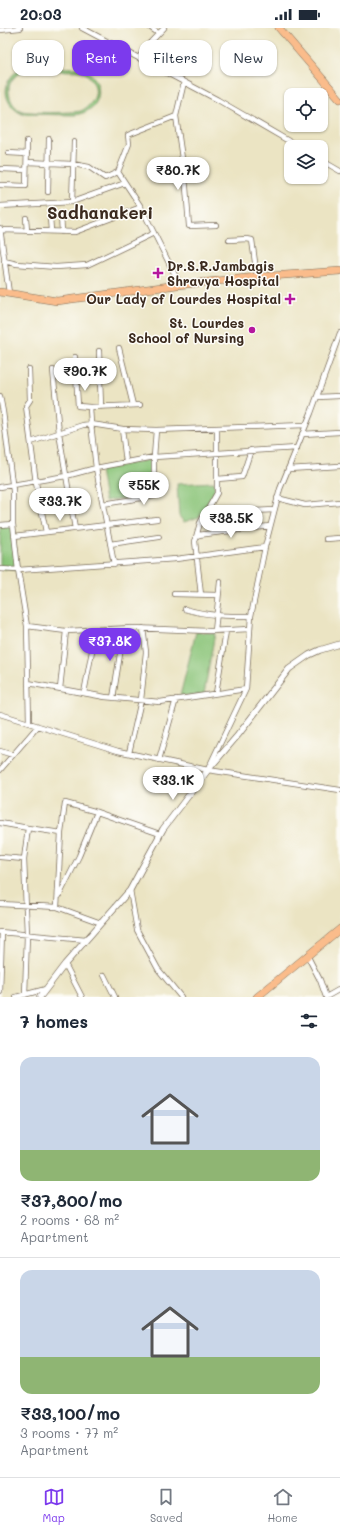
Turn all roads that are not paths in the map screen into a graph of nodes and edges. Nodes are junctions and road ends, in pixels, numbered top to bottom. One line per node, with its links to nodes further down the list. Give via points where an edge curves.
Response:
1 (20, 28): 7 (street)
2 (151, 28): 8 (street)
3 (164, 28): 8 (street)
4 (279, 28): 14 (main road)
5 (284, 28): 13 (main road)
6 (85, 29): 10 (street)
7 (0, 30)
8 (158, 33): 9 (street)
9 (153, 40)
10 (139, 58)
11 (173, 76): 12 (street)
12 (184, 82): 15 (street); 17 (street)
13 (340, 93)
14 (340, 99)
15 (176, 116): 29 (street, via 128,135 129,144); 39 (street, via 189,226)
16 (49, 139): 23 (street)
17 (287, 140)
18 (27, 141): 21 (street)
19 (74, 142): 24 (street)
20 (8, 153): 21 (street)
21 (27, 154): 22 (street)
22 (27, 162): 23 (street); 27 (street)
23 (48, 163): 24 (street); 32 (street)
24 (73, 164): 29 (street, via 89,167 105,178); 33 (street)
25 (328, 164): 28 (street)
26 (1, 169): 27 (street)
27 (26, 170): 31 (street, via 26,186)
28 (340, 171)
29 (118, 172): 30 (street)
30 (126, 183): 33 (street); 35 (street)
31 (0, 185)
32 (48, 192)
33 (72, 202): 34 (street)
34 (0, 206)
35 (141, 207): 43 (street, via 75,232); 44 (street)
36 (61, 215): 43 (street)
37 (50, 217): 42 (street)
38 (26, 218): 41 (street)
39 (216, 225)
40 (0, 229): 41 (street); 46 (street)
41 (27, 231): 42 (street)
42 (51, 231): 43 (street)
43 (62, 232)
44 (154, 233): 47 (street, via 83,265 56,267); 50 (street)
45 (230, 240): 49 (street, via 252,240)
46 (2, 253): 47 (street)
47 (4, 261): 52 (street)
48 (340, 271): 49 (main road)
49 (257, 277): 50 (main road)
50 (180, 285): 52 (main road, via 57,301)
51 (0, 292): 52 (main road)
52 (9, 293)
53 (340, 333): 61 (street)
54 (119, 348): 62 (street)
55 (99, 350): 64 (street)
56 (74, 357): 65 (street, via 78,406)
57 (29, 368): 74 (street, via 30,400 26,406)
58 (53, 370): 71 (street)
59 (0, 396): 86 (street)
60 (340, 396): 61 (street)
61 (317, 397): 67 (street)
62 (133, 405): 63 (street); 64 (street)
63 (140, 405)
64 (101, 406): 65 (street)
65 (90, 407): 66 (street)
66 (91, 424): 69 (street); 71 (street); 81 (street)
67 (306, 425): 68 (street); 73 (street)
68 (217, 428): 70 (street); 77 (street)
69 (122, 429): 70 (street); 79 (street)
70 (156, 430): 78 (street)
71 (59, 432): 74 (street); 83 (street)
72 (340, 432): 73 (street)
73 (302, 434): 75 (street)
74 (31, 442): 85 (street)
75 (296, 448): 76 (street); 82 (street)
76 (250, 450): 77 (street); 84 (street, via 242,477)
77 (217, 452): 78 (street); 84 (street)
78 (154, 457): 79 (street); 90 (street, via 154,496)
79 (126, 462): 81 (street)
80 (340, 466): 82 (street)
81 (96, 468): 83 (street); 90 (street)
82 (288, 469): 88 (street)
83 (66, 476): 85 (street); 98 (street)
84 (217, 479): 91 (street, via 217,493)
85 (36, 481): 86 (street); 99 (street)
86 (12, 485): 87 (street); 94 (street)
87 (0, 487)
88 (277, 498): 89 (street, via 305,505); 92 (street)
89 (340, 502)
90 (103, 504): 96 (street)
91 (209, 508): 92 (street, via 218,513); 104 (street, via 200,523)
92 (274, 510): 97 (street)
93 (157, 519): 96 (street)
94 (13, 524): 95 (street); 100 (street)
95 (0, 525)
96 (107, 525): 98 (street); 105 (street)
97 (270, 526): 104 (street, via 198,535); 106 (street)
98 (76, 529): 99 (street)
99 (46, 532): 100 (street)
100 (14, 536): 110 (street)
101 (159, 537): 105 (street)
102 (340, 538): 103 (street)
103 (326, 539)
104 (195, 541): 107 (street)
105 (110, 544): 108 (street)
106 (265, 547): 107 (street); 117 (street)
107 (197, 556): 108 (street); 113 (street)
108 (114, 564): 110 (street)
109 (0, 569): 110 (street)
110 (18, 570): 118 (street)
111 (220, 582): 114 (street)
112 (174, 594): 113 (street)
113 (200, 594): 114 (street)
114 (218, 595): 116 (street)
115 (185, 609): 116 (street)
116 (216, 616): 117 (street); 125 (street)
117 (251, 616): 123 (street)
118 (27, 626): 124 (street); 127 (street)
119 (143, 628): 120 (street); 125 (street); 133 (street, via 146,652)
120 (124, 629): 121 (street); 132 (street)
121 (96, 630): 124 (street); 130 (street)
122 (226, 630): 123 (street); 125 (street); 131 (street)
123 (250, 630): 129 (street)
124 (66, 631): 128 (street)
125 (215, 631)
126 (340, 644): 143 (street, via 309,655 289,669)
127 (28, 683): 128 (street); 136 (street)
128 (60, 689): 130 (street)
129 (246, 689): 131 (street); 143 (street)
130 (84, 693): 132 (street)
131 (216, 693): 134 (street)
132 (113, 698): 133 (street)
133 (141, 700): 134 (street); 139 (street)
134 (176, 700): 141 (street)
135 (0, 714): 136 (street)
136 (28, 723): 137 (street)
137 (38, 726): 139 (street); 140 (street)
138 (0, 751): 140 (street)
139 (129, 753): 141 (street)
140 (13, 755): 142 (street)
141 (159, 760): 143 (street)
142 (0, 770)
143 (208, 770): 144 (street); 149 (street)
144 (340, 790)
145 (97, 812): 148 (street, via 65,803); 149 (street); 153 (street)
146 (0, 823): 147 (street)
147 (28, 828): 148 (street); 151 (street)
148 (61, 833): 153 (street)
149 (160, 834): 152 (street)
150 (0, 857): 151 (street)
151 (24, 858): 155 (street)
152 (130, 890): 157 (street); 173 (street, via 137,930 158,969)
153 (58, 899): 156 (street)
154 (0, 904): 155 (street)
155 (27, 906): 156 (street); 160 (street)
156 (57, 907): 157 (street)
157 (101, 923): 161 (street)
158 (340, 929): 162 (main road)
159 (1, 932): 160 (street); 167 (street)
160 (27, 935): 161 (street); 168 (street)
161 (86, 940): 163 (street)
162 (307, 955): 174 (main road); 175 (street)
163 (65, 964): 165 (street); 171 (street)
164 (104, 975): 172 (street)
165 (46, 989): 168 (street); 170 (street)
166 (340, 989): 175 (street)
167 (0, 992)
168 (25, 995): 169 (street)
169 (16, 997)
170 (40, 997)
171 (82, 997)
172 (115, 997)
173 (181, 997)
174 (257, 997)
175 (326, 997)

